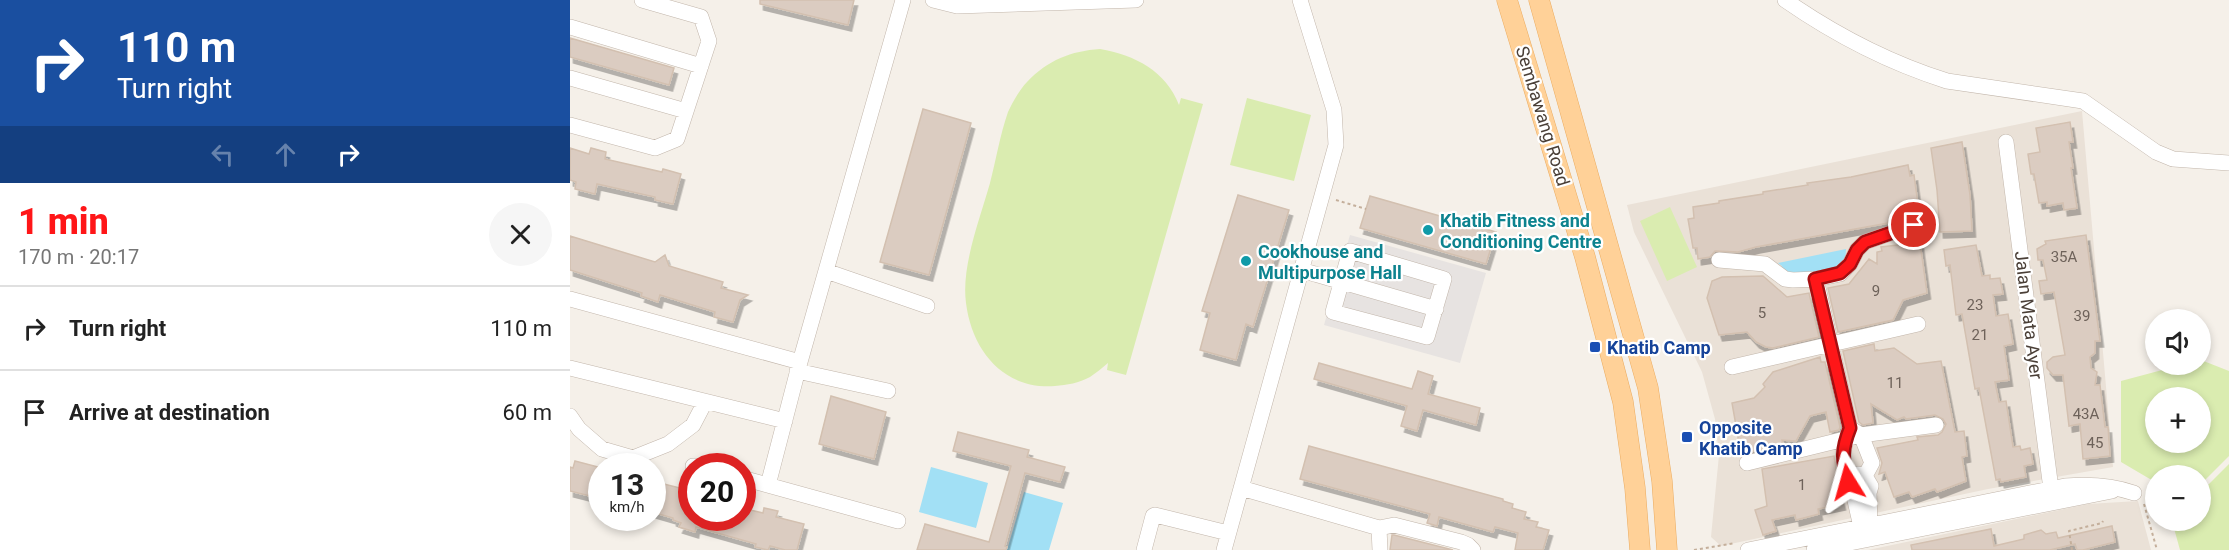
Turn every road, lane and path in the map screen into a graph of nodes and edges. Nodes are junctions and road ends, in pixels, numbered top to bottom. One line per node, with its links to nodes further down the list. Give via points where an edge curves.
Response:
1 (642, 0): 10 (street, via 700,17 709,41)
2 (903, 0): 21 (street)
3 (933, 0): 4 (street, via 957,6)
4 (1136, 0)
5 (1300, 0): 16 (street, via 1334,110 1336,145)
6 (1507, 0): 55 (main road, Sembawang Road, via 1575,224 1623,402)
7 (1539, 0): 56 (main road, Sembawang Road, via 1648,388 1662,481)
8 (1785, 0): 15 (street, via 1822,26 1927,75 2083,101 2156,152 2173,159)
9 (570, 27): 10 (street)
10 (701, 66): 12 (street)
11 (570, 78): 12 (street)
12 (686, 111): 13 (street, via 677,139 655,148)
13 (570, 125)
14 (2006, 142): 44 (street, Jalan Mata Ayer)
15 (2229, 164)
16 (1322, 195): 17 (path); 20 (street)
17 (1366, 209)
18 (1914, 225): 22 (street, via 1865,242 1840,273)
19 (1719, 260): 22 (street, via 1765,264 1785,279)
20 (1301, 270): 23 (street); 43 (street)
21 (826, 271): 25 (street); 29 (street)
22 (1815, 279): 28 (street)
23 (1341, 282): 26 (street); 26 (street, via 1333,312 1427,337); 26 (street, via 1350,251 1444,279)
24 (570, 298): 29 (street)
25 (927, 306)
26 (1436, 309)
27 (1918, 324): 28 (street)
28 (1830, 344): 30 (street); 37 (street)
29 (798, 367): 32 (street); 35 (street)
30 (1731, 367)
31 (570, 368): 33 (street)
32 (888, 391)
33 (705, 402): 34 (street, via 693,425 668,444 633,458 602,448); 35 (street)
34 (570, 416)
35 (785, 421): 42 (street)
36 (1936, 425): 37 (street)
37 (1852, 434): 38 (street); 39 (street, via 1872,463); 40 (street, via 1843,465)
38 (1747, 463)
39 (1865, 476): 40 (street, via 1858,474); 48 (street, via 1871,486)
40 (1849, 480): 48 (street, via 1849,492)
41 (756, 482): 42 (street)
42 (768, 485): 46 (street)
43 (1241, 488): 49 (street); 50 (street)
44 (2051, 489): 45 (street, via 2092,484); 48 (street)
45 (2128, 491): 58 (street); 60 (path, via 2144,502)
46 (898, 521)
47 (2103, 521): 59 (path, via 2069,531)
48 (1866, 526): 57 (street)
49 (1379, 528): 53 (street); 54 (street, via 1394,525 1461,542)
50 (1228, 533): 51 (street, via 1155,515); 52 (street)
51 (1144, 550)
52 (1224, 550)
53 (1380, 550)
54 (1473, 550)
55 (1640, 550)
56 (1667, 550)
57 (1748, 550)
58 (1814, 550)
59 (2072, 550)
60 (2157, 550)

